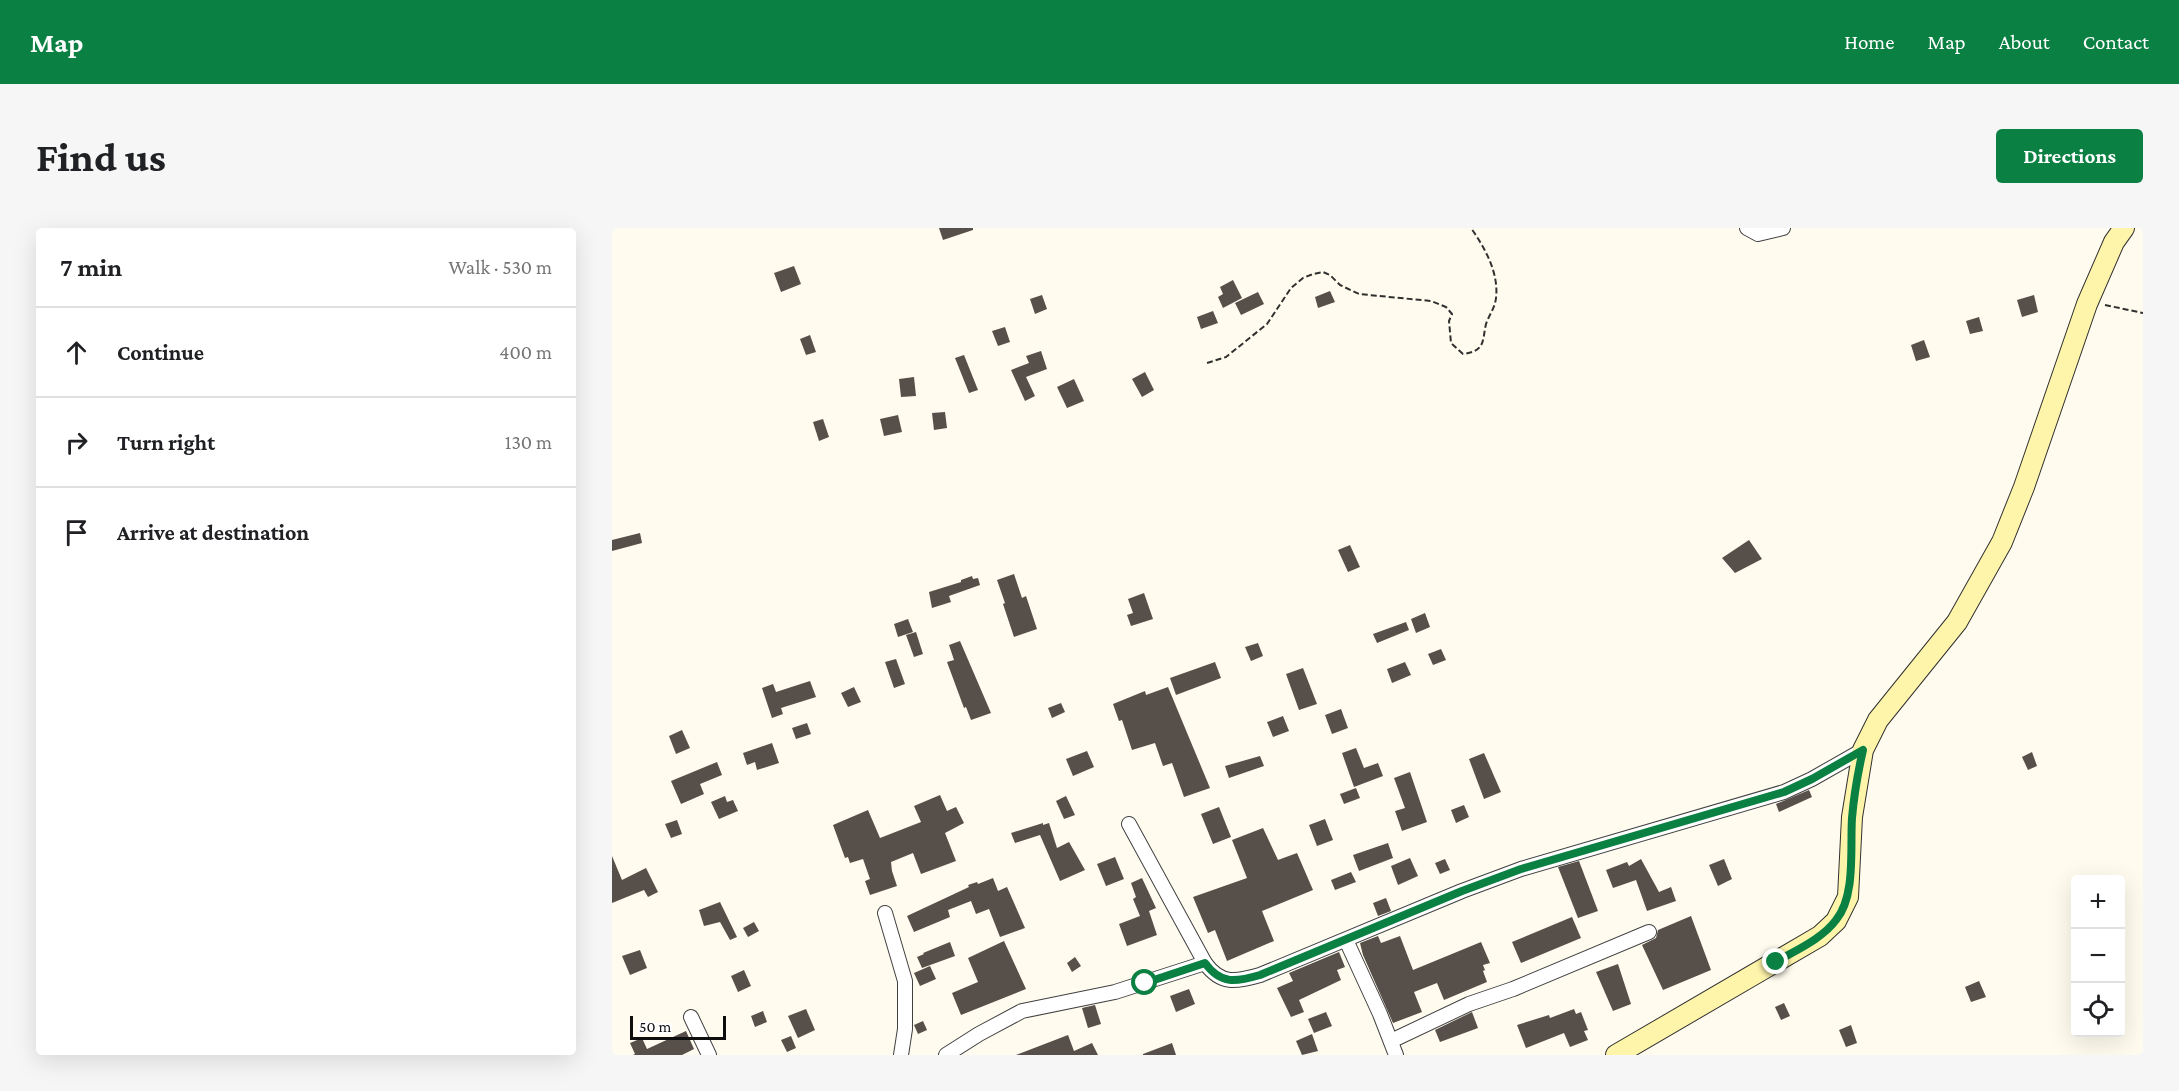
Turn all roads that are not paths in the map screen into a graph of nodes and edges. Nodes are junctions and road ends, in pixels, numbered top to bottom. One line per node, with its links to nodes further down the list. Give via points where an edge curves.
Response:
1 (1747, 228): 2 (street, via 1758,234)
2 (1783, 228)
3 (2124, 228): 4 (street, via 2087,304 2002,542 1957,622 1878,720)
4 (1863, 750): 8 (street, via 1784,792 1521,869); 16 (street, via 1852,817 1848,897 1836,921 1820,936)
5 (1129, 824): 9 (street)
6 (885, 913): 13 (street, via 905,981)
7 (1649, 932): 11 (street, via 1469,1004)
8 (1346, 940): 9 (street, via 1244,979 1226,980 1211,972); 11 (street)
9 (1205, 963): 14 (street, via 1115,992 1022,1011)
10 (691, 1017): 12 (street)
11 (1391, 1041): 15 (street)
12 (709, 1055)
13 (901, 1055)
14 (946, 1055)
15 (1396, 1055)
16 (1616, 1055)

